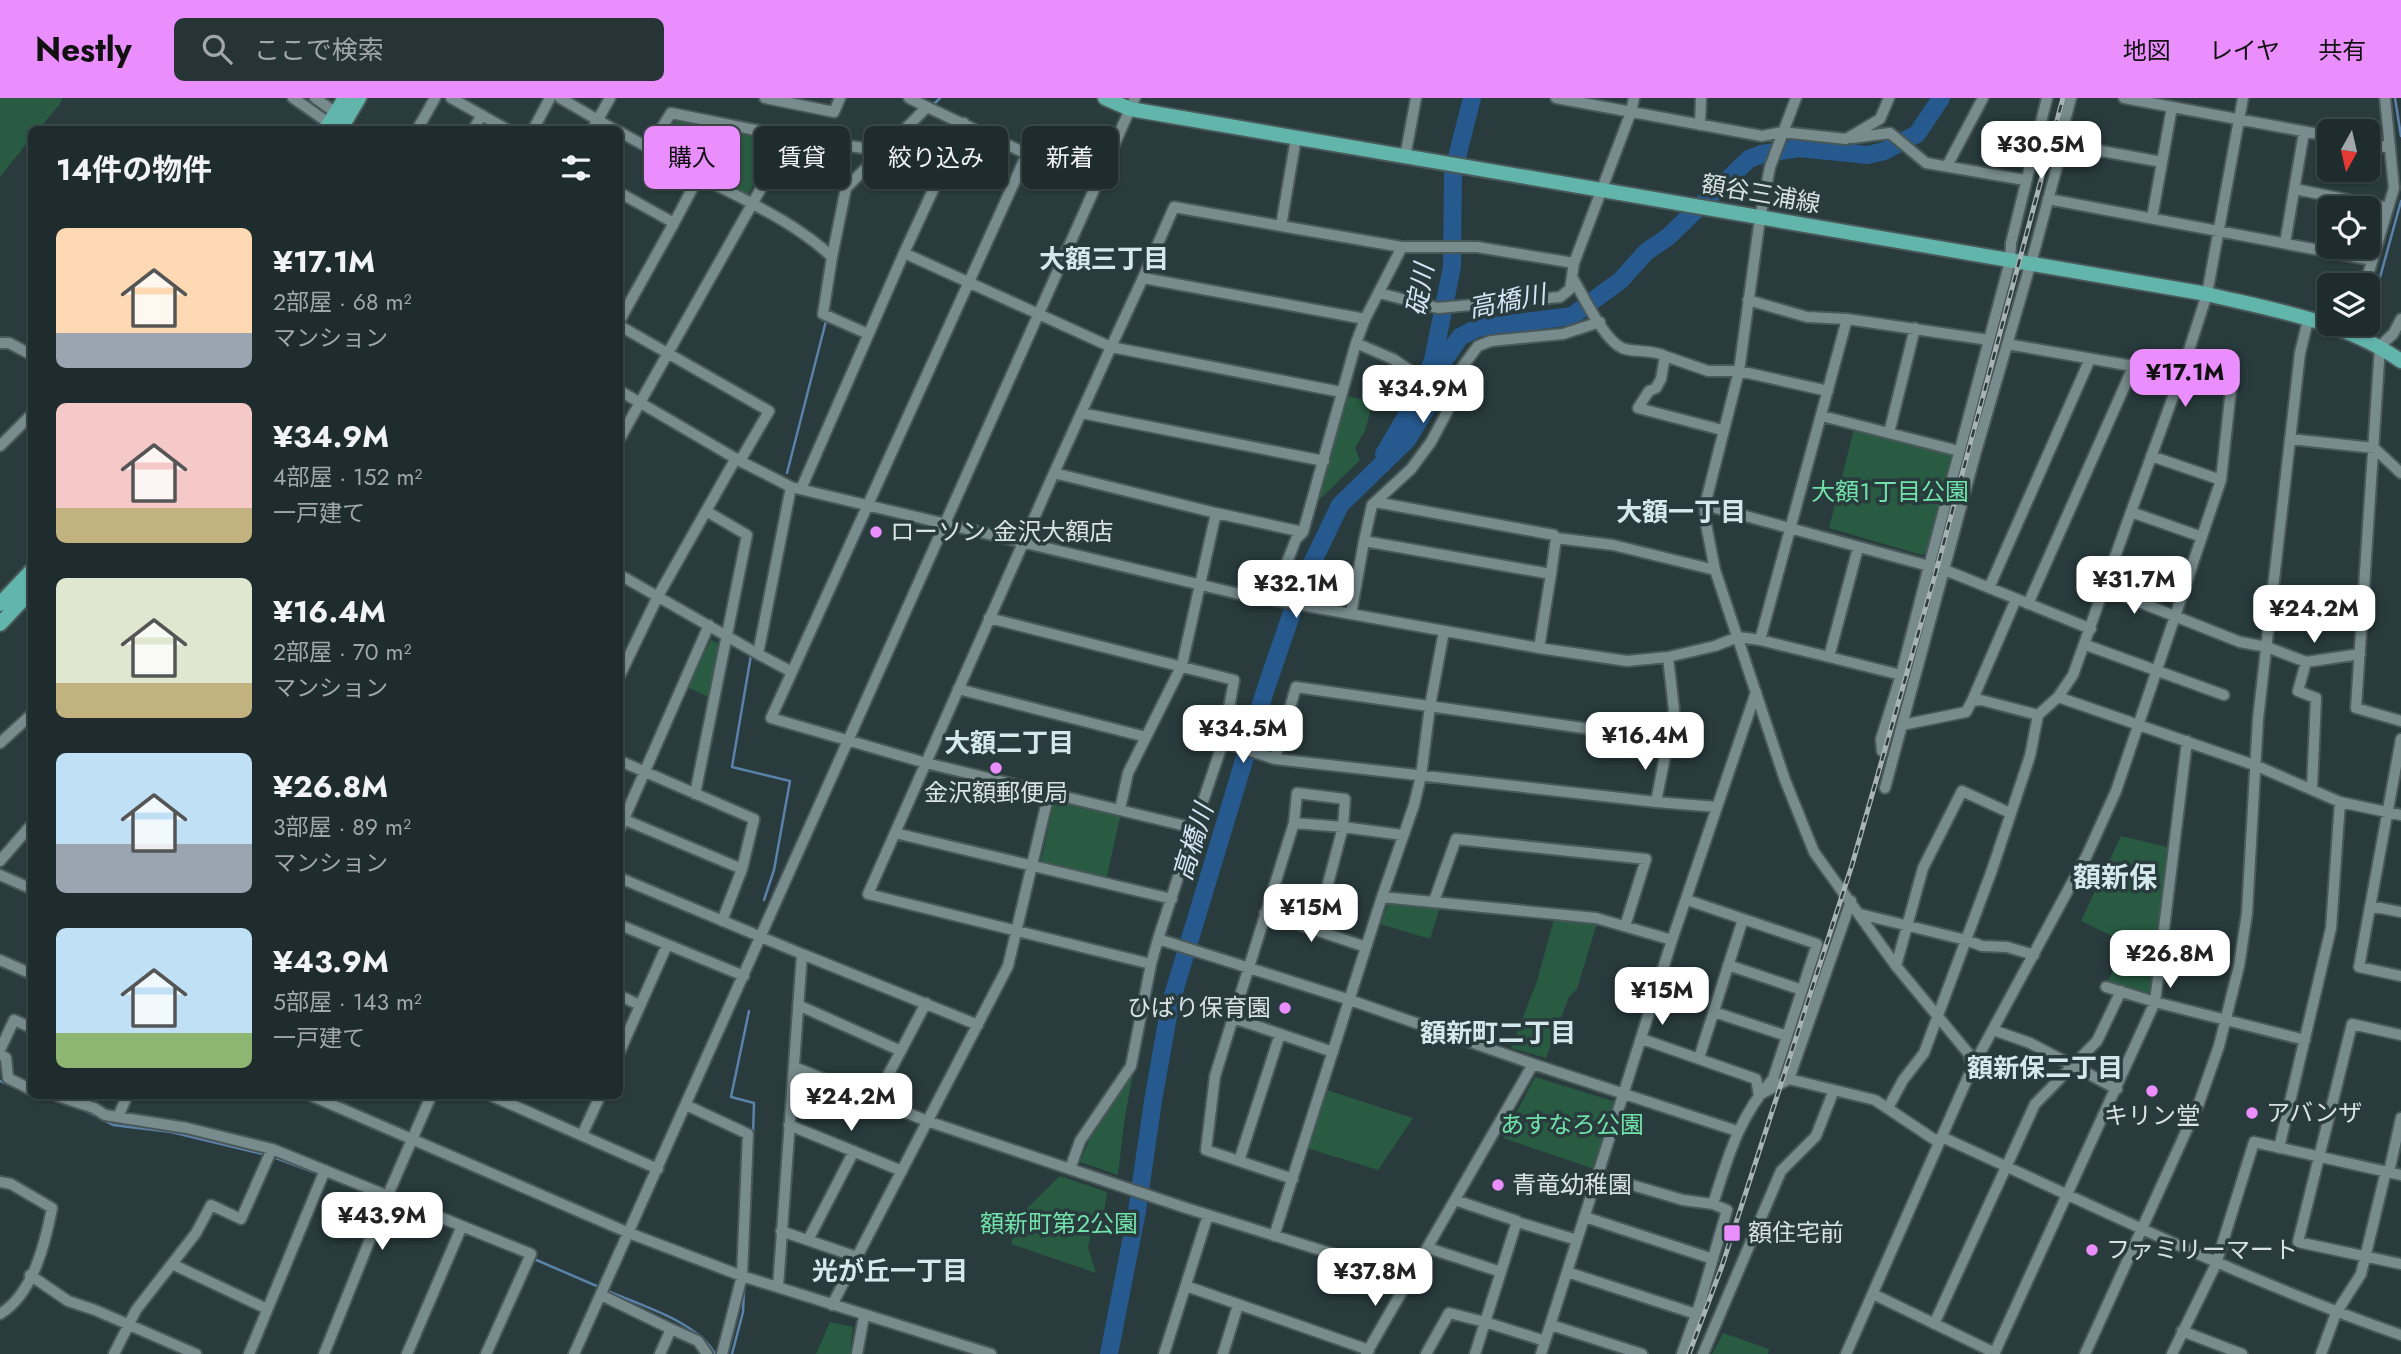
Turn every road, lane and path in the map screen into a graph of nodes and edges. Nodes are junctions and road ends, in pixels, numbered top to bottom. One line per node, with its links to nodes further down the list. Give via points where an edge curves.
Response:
1 (293, 98): 33 (street)
2 (314, 98): 33 (street)
3 (345, 98): 33 (main road)
4 (359, 98): 33 (main road)
5 (435, 98): 36 (street)
6 (451, 98): 30 (street)
7 (550, 98): 39 (street)
8 (560, 98): 34 (street)
9 (610, 98): 34 (street)
10 (765, 98): 11 (street, via 834,112)
11 (840, 98)
12 (909, 98): 28 (street)
13 (1105, 98): 26 (main road, 額谷三浦線)
14 (1416, 98): 53 (street)
15 (1556, 98): 29 (street)
16 (1633, 98): 29 (street)
17 (1701, 98): 35 (street)
18 (1796, 98): 46 (street)
19 (1889, 98): 48 (street, via 1880,119)
20 (1983, 98): 55 (street)
21 (2047, 98): 57 (street)
22 (2071, 98): 49 (street, via 2060,139)
23 (2124, 98): 27 (street)
24 (2244, 98): 31 (street)
25 (2385, 98): 52 (street)
26 (1132, 104): 47 (main road, 額谷三浦線); 87 (street)
27 (2172, 107): 31 (street); 54 (street)
28 (930, 108): 32 (street); 42 (street)
29 (1631, 112): 35 (street); 62 (street)
30 (482, 115): 37 (street); 38 (street)
31 (2239, 120): 43 (street); 71 (street)
32 (964, 123): 74 (street); 83 (street, via 1027,154)
33 (333, 124)
34 (595, 125)
35 (1700, 125): 46 (street)
36 (419, 126)
37 (476, 126)
38 (501, 126)
39 (535, 126)
40 (663, 126): 41 (street, via 671,113)
41 (738, 126)
42 (910, 126)
43 (2304, 132): 45 (street); 61 (street)
44 (623, 134): 50 (street)
45 (2317, 134)
46 (1780, 136): 48 (street); 67 (street)
47 (1296, 138): 53 (main road, 額谷三浦線); 70 (street)
48 (1846, 139): 55 (street, via 1890,133 1926,163)
49 (2063, 144): 54 (street); 64 (street)
50 (644, 145)
51 (2380, 146): 52 (street)
52 (2390, 148): 66 (street, via 2394,188)
53 (1405, 157): 62 (main road, 額谷三浦線)
54 (2162, 162): 68 (street)
55 (1947, 166): 57 (street)
56 (864, 170): 75 (street, via 846,188)
57 (2025, 180): 77 (street)
58 (692, 189): 69 (street)
59 (723, 189): 65 (street)
60 (761, 189): 65 (street)
61 (2295, 189): 66 (street); 72 (street)
62 (1600, 191): 67 (main road, 額谷三浦線); 78 (street)
63 (623, 198): 69 (street)
64 (2048, 199): 68 (street); 79 (street)
65 (752, 205): 75 (street, via 814,241); 105 (street)
66 (2388, 208): 76 (street)
67 (1760, 218): 77 (main road, 額谷三浦線); 86 (street)
68 (2151, 218): 71 (street)
69 (674, 223): 88 (street)
70 (1281, 226): 73 (street); 82 (street, via 1174,207)
71 (2219, 231): 72 (street); 85 (street)
72 (2285, 243): 76 (street)
73 (1402, 247): 78 (street, via 1463,246); 84 (street)
74 (904, 253): 83 (street); 97 (street)
75 (832, 257): 97 (street, via 823,314)
76 (2372, 260): 80 (street)
77 (2010, 261): 79 (main road, 額谷三浦線); 99 (street)
78 (1574, 263): 81 (street)
79 (2029, 264): 85 (main road, 額谷三浦線); 102 (street)
80 (2368, 273)
81 (1572, 276): 84 (street, via 1570,289 1560,297 1454,307); 89 (street)
82 (1143, 278): 90 (street); 104 (street)
83 (970, 281): 87 (street); 137 (street)
84 (1379, 293): 90 (street)
85 (2207, 294): 93 (main road, 額谷三浦線); 112 (street)
86 (1748, 300): 91 (street, via 1807,317); 111 (street)
87 (1039, 313): 104 (street); 141 (street)
88 (623, 315)
89 (1597, 318): 107 (street, via 1610,339 1623,348); 135 (street, via 1563,334 1478,346 1462,366 1431,442)
90 (1365, 319): 101 (street)
91 (1847, 319): 96 (street); 114 (street)
92 (2401, 319): 103 (street, via 2393,334)
93 (2308, 320): 94 (main road, 額谷三浦線); 124 (street)
94 (2317, 322)
95 (623, 328): 105 (street)
96 (1915, 328): 99 (street); 123 (street)
97 (868, 334): 134 (street)
98 (2364, 336): 103 (main road, 額谷三浦線)
99 (1989, 340): 127 (street)
100 (0, 343): 106 (street)
101 (1356, 343): 113 (street); 115 (street)
102 (2007, 344): 108 (street); 151 (street)
103 (2378, 345): 109 (main road, 額谷三浦線); 126 (street)
104 (1111, 347): 115 (street); 118 (street)
105 (668, 352): 117 (street); 129 (street, via 769,411)
106 (28, 353)
107 (1665, 356): 111 (street, via 1708,371); 121 (street, via 1661,379 1638,408)
108 (2090, 359): 110 (street); 156 (street)
109 (2401, 361)
110 (2134, 365): 112 (street); 163 (street)
111 (1738, 371): 114 (street); 121 (street)
112 (2180, 375): 128 (street); 133 (street, via 2231,389)
113 (1448, 389)
114 (1828, 391): 119 (street)
115 (1341, 392): 130 (street)
116 (623, 393): 117 (street)
117 (639, 403): 122 (street); 129 (street)
118 (1081, 413): 130 (street); 131 (street)
119 (1822, 416): 123 (street); 142 (street)
120 (28, 418): 125 (street)
121 (1722, 430): 136 (street)
122 (623, 432)
123 (1889, 433): 127 (street)
124 (2290, 439): 126 (street); 175 (street)
125 (0, 446)
126 (2374, 448): 132 (street); 178 (street)
127 (1959, 451): 149 (street)
128 (2151, 456): 133 (street); 139 (street)
129 (738, 459): 134 (street); 138 (street)
130 (1324, 461): 143 (street)
131 (1054, 473): 140 (street); 147 (street)
132 (2401, 473)
133 (2221, 480): 144 (street)
134 (796, 488): 137 (street); 177 (street)
135 (1375, 502): 145 (street); 146 (street)
136 (1704, 505): 142 (street); 150 (street)
137 (868, 506): 141 (street); 185 (street)
138 (706, 511): 159 (street); 171 (street, via 747,535)
139 (2131, 512): 144 (street); 157 (street)
140 (1216, 513): 143 (street); 155 (street)
141 (945, 524): 147 (street); 201 (street)
142 (1791, 528): 148 (street); 173 (street)
143 (1303, 532): 160 (street, via 1296,539)
144 (2202, 537): 165 (street)
145 (1556, 538): 150 (street, via 1613,545); 152 (street)
146 (1364, 541): 152 (street); 164 (street)
147 (1022, 543): 155 (street); 166 (street)
148 (1858, 548): 149 (street); 180 (street)
149 (1929, 566): 151 (street); 186 (street)
150 (1715, 570): 172 (street)
151 (1945, 570): 156 (street); 197 (street)
152 (1551, 573): 176 (street)
153 (28, 576): 162 (main road)
154 (623, 577): 159 (street)
155 (1200, 585): 160 (street); 182 (street)
156 (1989, 588): 161 (street)
157 (2104, 588): 165 (street); 169 (street)
158 (28, 594): 167 (main road)
159 (658, 596): 168 (street); 183 (street)
160 (1274, 599): 164 (street)
161 (2016, 599): 163 (street); 191 (street)
162 (0, 604)
163 (2028, 604): 169 (street)
164 (1351, 614): 170 (street)
165 (2175, 615): 175 (street, via 2240,642); 184 (street)
166 (989, 618): 182 (street); 187 (street)
167 (0, 624)
168 (709, 625): 171 (street); 210 (street)
169 (2091, 629): 174 (street)
170 (1444, 631): 176 (street); 192 (street)
171 (728, 636): 177 (street); 215 (street)
172 (1738, 637): 173 (street); 179 (street); 188 (street)
173 (1760, 640): 180 (street)
174 (2085, 645): 184 (street); 190 (street)
175 (2267, 647): 181 (street); 209 (street)
176 (1539, 648): 179 (street, via 1627,661)
177 (755, 652): 185 (street)
178 (2360, 654): 181 (street); 195 (street, via 2357,708)
179 (1668, 657): 200 (street, via 1674,710)
180 (1829, 657): 186 (street)
181 (2306, 662): 213 (street, via 2298,691 2316,698)
182 (1182, 665): 198 (street); 204 (street, via 1234,680)
183 (623, 669)
184 (2156, 671): 189 (street); 196 (street)
185 (792, 672): 201 (street, via 771,718)
186 (1901, 676): 205 (street, via 1881,739)
187 (958, 688): 198 (street); 208 (street)
188 (1756, 692): 218 (street); 241 (street, via 1814,852)
189 (2224, 695)
190 (2058, 697): 193 (street); 196 (street)
191 (1972, 701): 193 (street); 197 (street, via 1966,712)
192 (1430, 706): 200 (street); 206 (street, via 1296,687); 211 (street)
193 (2038, 715): 221 (street, via 2030,756)
194 (28, 718): 203 (street)
195 (2401, 721)
196 (2138, 724): 202 (street); 260 (street, via 2099,830)
197 (1902, 725): 212 (street)
198 (1146, 737): 219 (street, via 1128,773)
199 (2401, 739): 220 (street)
200 (1667, 740): 216 (street)
201 (848, 741): 208 (street); 253 (street)
202 (2187, 741): 209 (street); 274 (street)
203 (0, 743)
204 (1226, 743): 206 (street); 228 (street)
205 (1882, 751)
206 (1271, 758): 211 (street)
207 (623, 762): 210 (street)
208 (926, 764): 214 (street); 229 (street)
209 (2257, 766): 213 (street); 281 (street, via 2247,913)
210 (644, 772): 215 (street); 223 (street)
211 (1421, 776): 216 (street); 230 (street)
212 (1885, 788)
213 (2312, 788): 217 (street)
214 (1049, 793): 219 (street); 232 (street)
215 (695, 794): 233 (street, via 754,819)
216 (1656, 802): 218 (street)
217 (2340, 802): 220 (street); 289 (street, via 2331,928)
218 (1717, 807): 239 (street)
219 (1120, 808): 228 (street)
220 (2388, 812): 222 (street); 242 (street)
221 (2010, 813): 250 (street, via 1962,791 1923,868); 256 (street)
222 (2401, 815)
223 (623, 819)
224 (1293, 822): 226 (street); 226 (street, via 1297,793 1345,799); 244 (street)
225 (623, 825): 233 (street)
226 (1343, 827): 230 (street); 251 (street)
227 (28, 828): 231 (street)
228 (1194, 828): 238 (street)
229 (895, 833): 232 (street); 252 (street, via 868,894)
230 (1403, 835): 237 (street)
231 (0, 860)
232 (1032, 865): 238 (street); 252 (street)
233 (742, 869): 247 (street)
234 (0, 875): 236 (street)
235 (623, 879): 247 (street)
236 (28, 887)
237 (1382, 897): 240 (street); 258 (street)
238 (1172, 899): 254 (street)
239 (1687, 900): 246 (street); 255 (street)
240 (1434, 901): 249 (street, via 1596,918); 249 (street, via 1456,839 1646,859)
241 (1851, 901): 245 (street); 299 (street)
242 (2370, 906): 243 (street); 268 (street, via 2359,967)
243 (2401, 912)
244 (1265, 913): 251 (street); 265 (street)
245 (1860, 914): 250 (street); 264 (street)
246 (1743, 919): 263 (street); 270 (street, via 1817,943)
247 (722, 920): 253 (street)
248 (623, 926): 257 (street)
249 (1625, 926): 255 (street)
250 (1908, 926): 256 (street); 264 (street)
251 (1316, 929): 258 (street)
252 (1016, 932): 262 (street); 282 (street, via 1008,966)
253 (761, 938): 259 (street); 267 (street)
254 (1161, 939): 262 (street); 265 (street)
255 (1672, 940): 288 (street)
256 (1966, 940): 260 (street); 279 (street)
257 (667, 945): 267 (street); 276 (street)
258 (1366, 947): 273 (street)
259 (802, 954): 275 (street); 277 (street)
260 (2034, 955): 284 (street)
261 (0, 960): 266 (street)
262 (1151, 964): 329 (street, via 1130,1066 1080,1140)
263 (1728, 965): 270 (street); 278 (street)
264 (1896, 965): 279 (street)
265 (1248, 967): 273 (street); 280 (street)
266 (28, 972)
267 (744, 976): 312 (street)
268 (2401, 976)
269 (2105, 987): 271 (street)
270 (1802, 990): 287 (street)
271 (2121, 991): 274 (street); 297 (street, via 2097,1041)
272 (623, 997): 276 (street)
273 (1350, 1000): 293 (street); 295 (street)
274 (2155, 1002): 281 (street); 301 (street)
275 (926, 1003): 282 (street); 291 (street)
276 (640, 1005): 290 (street)
277 (798, 1005): 291 (street); 296 (street)
278 (1714, 1012): 287 (street); 294 (street)
279 (1936, 1016): 298 (street, via 1969,1054); 313 (street, via 1924,1052)
280 (1233, 1018): 285 (street); 326 (street, via 1214,1076 1206,1150)
281 (2227, 1020): 289 (street); 344 (street, via 2199,1103)
282 (978, 1025): 316 (street)
283 (28, 1026): 292 (street, via 14,1020)
284 (1993, 1030): 297 (street, via 2030,1043); 298 (street)
285 (1280, 1034): 293 (street); 326 (street)
286 (2401, 1035): 325 (street, via 2352,1024)
287 (1787, 1036): 304 (street, via 1773,1079)
288 (1642, 1039): 294 (street); 303 (street)
289 (2305, 1040): 322 (street)
290 (623, 1044)
291 (901, 1051): 311 (street)
292 (0, 1052): 300 (street, via 6,1058 8,1078)
293 (1333, 1052): 334 (street)
294 (1699, 1058): 304 (street, via 1756,1079)
295 (1533, 1064): 303 (street); 338 (street)
296 (794, 1067): 311 (street); 317 (street)
297 (2072, 1067): 301 (street); 327 (street, via 2035,1104)
298 (1972, 1068): 320 (street)
299 (1789, 1079): 302 (street); 304 (street)
300 (28, 1088)
301 (2117, 1088): 336 (street)
302 (1834, 1090): 313 (street); 405 (street, via 1816,1136 1781,1171)
303 (1624, 1093): 318 (street); 333 (street)
304 (1759, 1095): 318 (street)
305 (67, 1099): 314 (street)
306 (126, 1099): 314 (street)
307 (319, 1099): 321 (street)
308 (430, 1099): 321 (street)
309 (499, 1099): 319 (street)
310 (599, 1099): 319 (street)
311 (875, 1100): 316 (street)
312 (686, 1105): 328 (street); 360 (street, via 748,1134)
313 (1888, 1108): 320 (street, via 1936,1140)
314 (118, 1116): 323 (street)
315 (2401, 1118): 332 (street)
316 (927, 1121): 329 (street); 331 (street)
317 (789, 1125): 324 (street); 345 (street)
318 (1737, 1131): 339 (street)
319 (582, 1135): 328 (street)
320 (1942, 1138): 327 (street); 364 (street)
321 (411, 1139): 337 (street); 346 (street)
322 (2279, 1148): 325 (street); 355 (street, via 2254,1142)
323 (272, 1149): 330 (street); 354 (street, via 242,1219 211,1205 197,1233)
324 (854, 1151): 331 (street); 348 (street)
325 (2321, 1157): 332 (street); 352 (street, via 2298,1242)
326 (1239, 1161): 334 (street)
327 (2007, 1167): 336 (street); 375 (street)
328 (658, 1169): 346 (street)
329 (1070, 1169): 340 (street)
330 (325, 1170): 337 (street); 368 (street)
331 (902, 1171): 351 (street)
332 (2392, 1173): 352 (street)
333 (1598, 1175): 339 (street); 341 (street)
334 (1293, 1179): 347 (street)
335 (0, 1182): 359 (street, via 52,1209 42,1253)
336 (2069, 1195): 344 (street); 385 (street)
337 (387, 1197): 343 (street); 389 (street)
338 (1455, 1200): 342 (street); 350 (street)
339 (1713, 1204): 353 (street, via 1727,1210)
340 (1208, 1215): 347 (street); 362 (street)
341 (1584, 1217): 349 (street); 353 (street)
342 (1514, 1221): 349 (street); 357 (street)
343 (462, 1226): 390 (street); 391 (street, via 531,1254)
344 (2142, 1230): 355 (street); 406 (street)
345 (781, 1231): 348 (street); 363 (street)
346 (629, 1233): 360 (street); 365 (street)
347 (1274, 1237): 361 (street)
348 (808, 1240): 351 (street)
349 (1577, 1240): 358 (street)
350 (1428, 1248): 357 (street); 361 (street)
351 (857, 1257): 366 (street)
352 (2366, 1257): 356 (street); 369 (street, via 2361,1274)
353 (1713, 1259): 371 (street)
354 (172, 1264): 368 (street); 374 (street)
355 (2216, 1264): 369 (street); 378 (street)
356 (2401, 1264)
357 (1501, 1272): 373 (street)
358 (1567, 1272): 371 (street); 376 (street)
359 (30, 1275): 370 (street, via 15,1303); 374 (street, via 68,1301)
360 (744, 1277): 363 (street); 395 (street)
361 (1410, 1278): 382 (street)
362 (1186, 1286): 367 (street); 397 (street)
363 (778, 1287): 366 (street)
364 (1873, 1294): 375 (street); 383 (street)
365 (601, 1295): 377 (street); 392 (street)
366 (832, 1305): 372 (street)
367 (1238, 1305): 382 (street); 398 (street)
368 (267, 1309): 388 (street)
369 (2336, 1313): 379 (street); 409 (street)
370 (0, 1314)
371 (1696, 1314): 404 (street)
372 (864, 1316): 384 (street); 396 (street)
373 (1485, 1322): 380 (street); 399 (street, via 1449,1313); 400 (street)
374 (127, 1324): 386 (street); 387 (street)
375 (1934, 1324): 385 (street)
376 (1550, 1325): 380 (street); 381 (street)
377 (671, 1329): 393 (street); 394 (street, via 698,1341)
378 (2182, 1331): 407 (street); 408 (street)
379 (2401, 1335)
380 (1545, 1341): 401 (street)
381 (1604, 1342): 402 (street); 403 (street)
382 (1367, 1352)
383 (1851, 1352)
384 (985, 1353)
385 (1994, 1353)
386 (114, 1354)
387 (196, 1354)
388 (248, 1354)
389 (324, 1354)
390 (407, 1354)
391 (486, 1354)
392 (574, 1354)
393 (660, 1354)
394 (707, 1354)
395 (722, 1354)
396 (857, 1354)
397 (1164, 1354)
398 (1223, 1354)
399 (1426, 1354)
400 (1475, 1354)
401 (1541, 1354)
402 (1600, 1354)
403 (1642, 1354)
404 (1682, 1354)
405 (1703, 1354)
406 (2085, 1354)
407 (2172, 1354)
408 (2242, 1354)
409 (2321, 1354)

